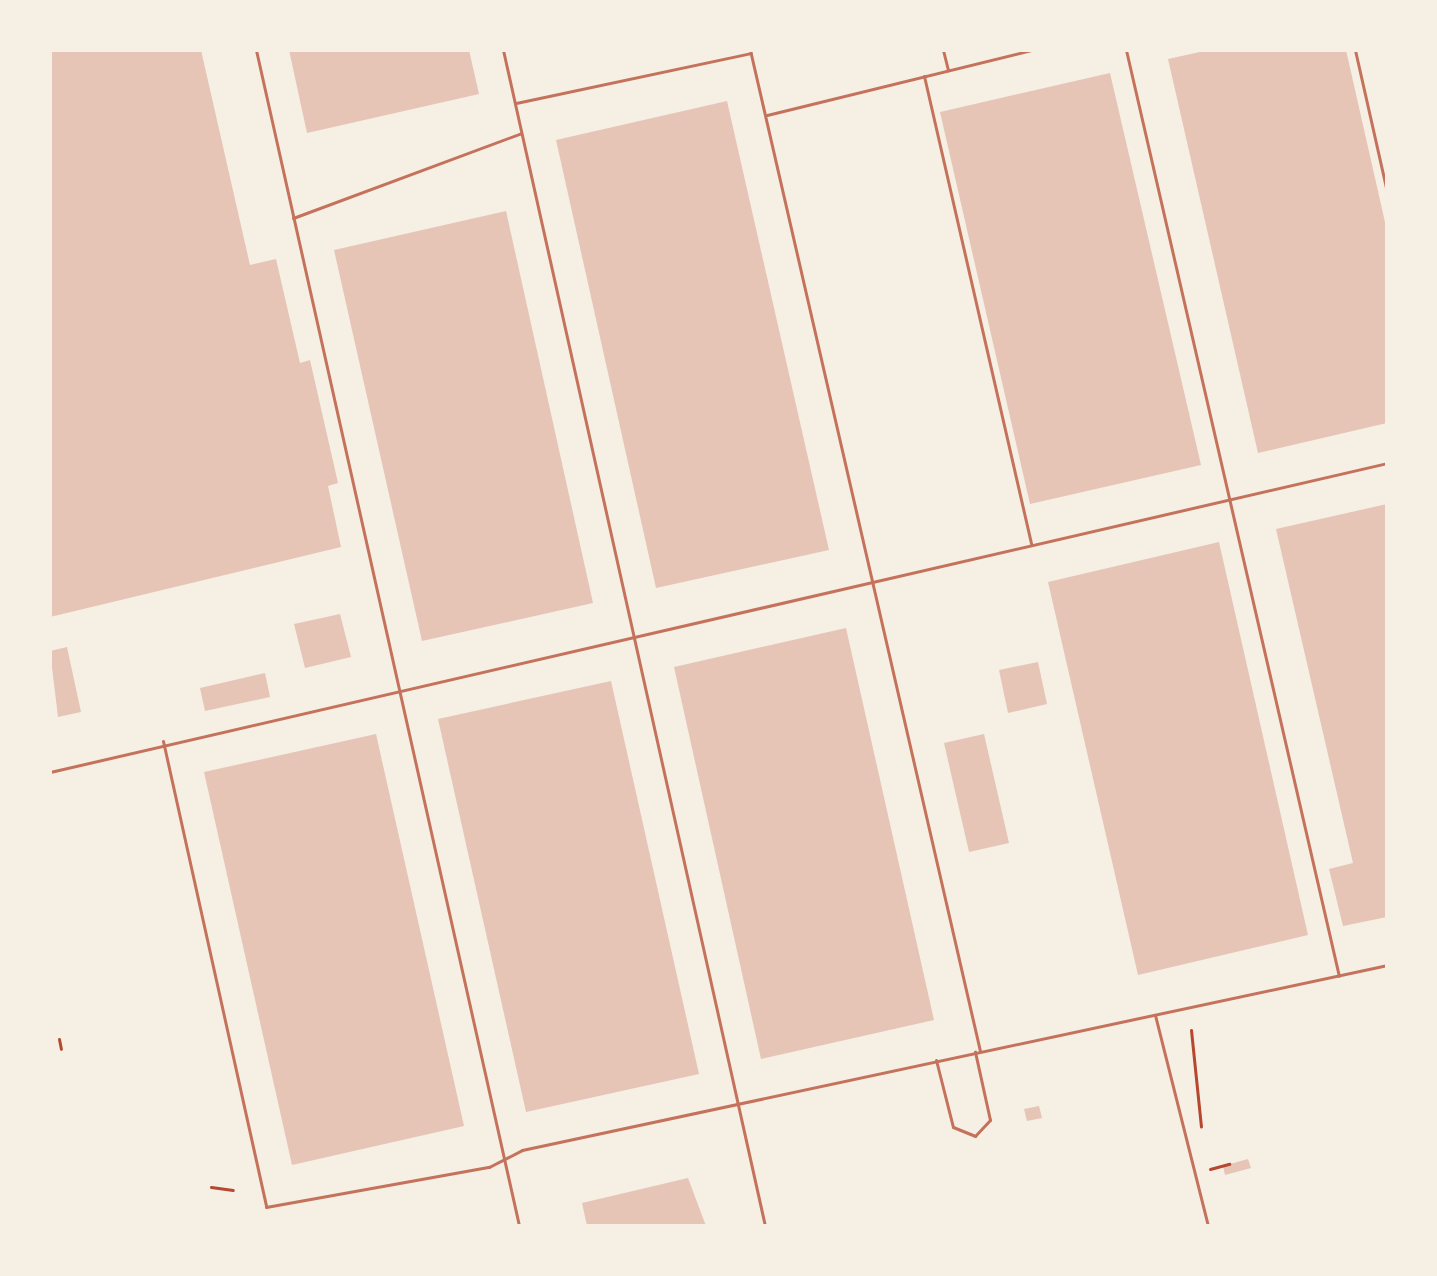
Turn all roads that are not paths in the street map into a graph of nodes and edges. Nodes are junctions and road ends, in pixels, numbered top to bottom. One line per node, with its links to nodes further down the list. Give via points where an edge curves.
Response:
1 (256, 50): 14 (lane)
2 (503, 50): 10 (lane)
3 (943, 50): 8 (lane)
4 (1032, 50): 8 (lane)
5 (1126, 50): 16 (lane)
6 (1355, 50): 13 (lane)
7 (750, 51): 10 (lane); 11 (lane)
8 (948, 70): 9 (lane)
9 (924, 76): 11 (lane); 17 (lane)
10 (515, 103): 12 (lane)
11 (767, 115): 18 (lane)
12 (521, 133): 14 (lane); 19 (lane)
13 (1387, 192)
14 (293, 218): 20 (lane)
15 (1387, 463): 16 (lane)
16 (1228, 500): 17 (lane); 24 (lane)
17 (1031, 545): 18 (lane)
18 (868, 581): 19 (lane); 26 (lane)
19 (633, 634): 20 (lane); 28 (lane)
20 (398, 686): 21 (lane); 29 (lane)
21 (163, 741): 22 (lane); 29 (lane, via 266,1207)
22 (50, 772)
23 (1387, 965): 24 (lane)
24 (1339, 976): 25 (lane)
25 (1155, 1015): 26 (lane); 32 (lane)
26 (978, 1051): 27 (lane); 27 (lane, via 990,1120 975,1136 953,1127)
27 (936, 1060): 28 (lane)
28 (738, 1105): 29 (lane); 31 (lane)
29 (504, 1159): 30 (lane)
30 (519, 1226)
31 (765, 1226)
32 (1208, 1226)

